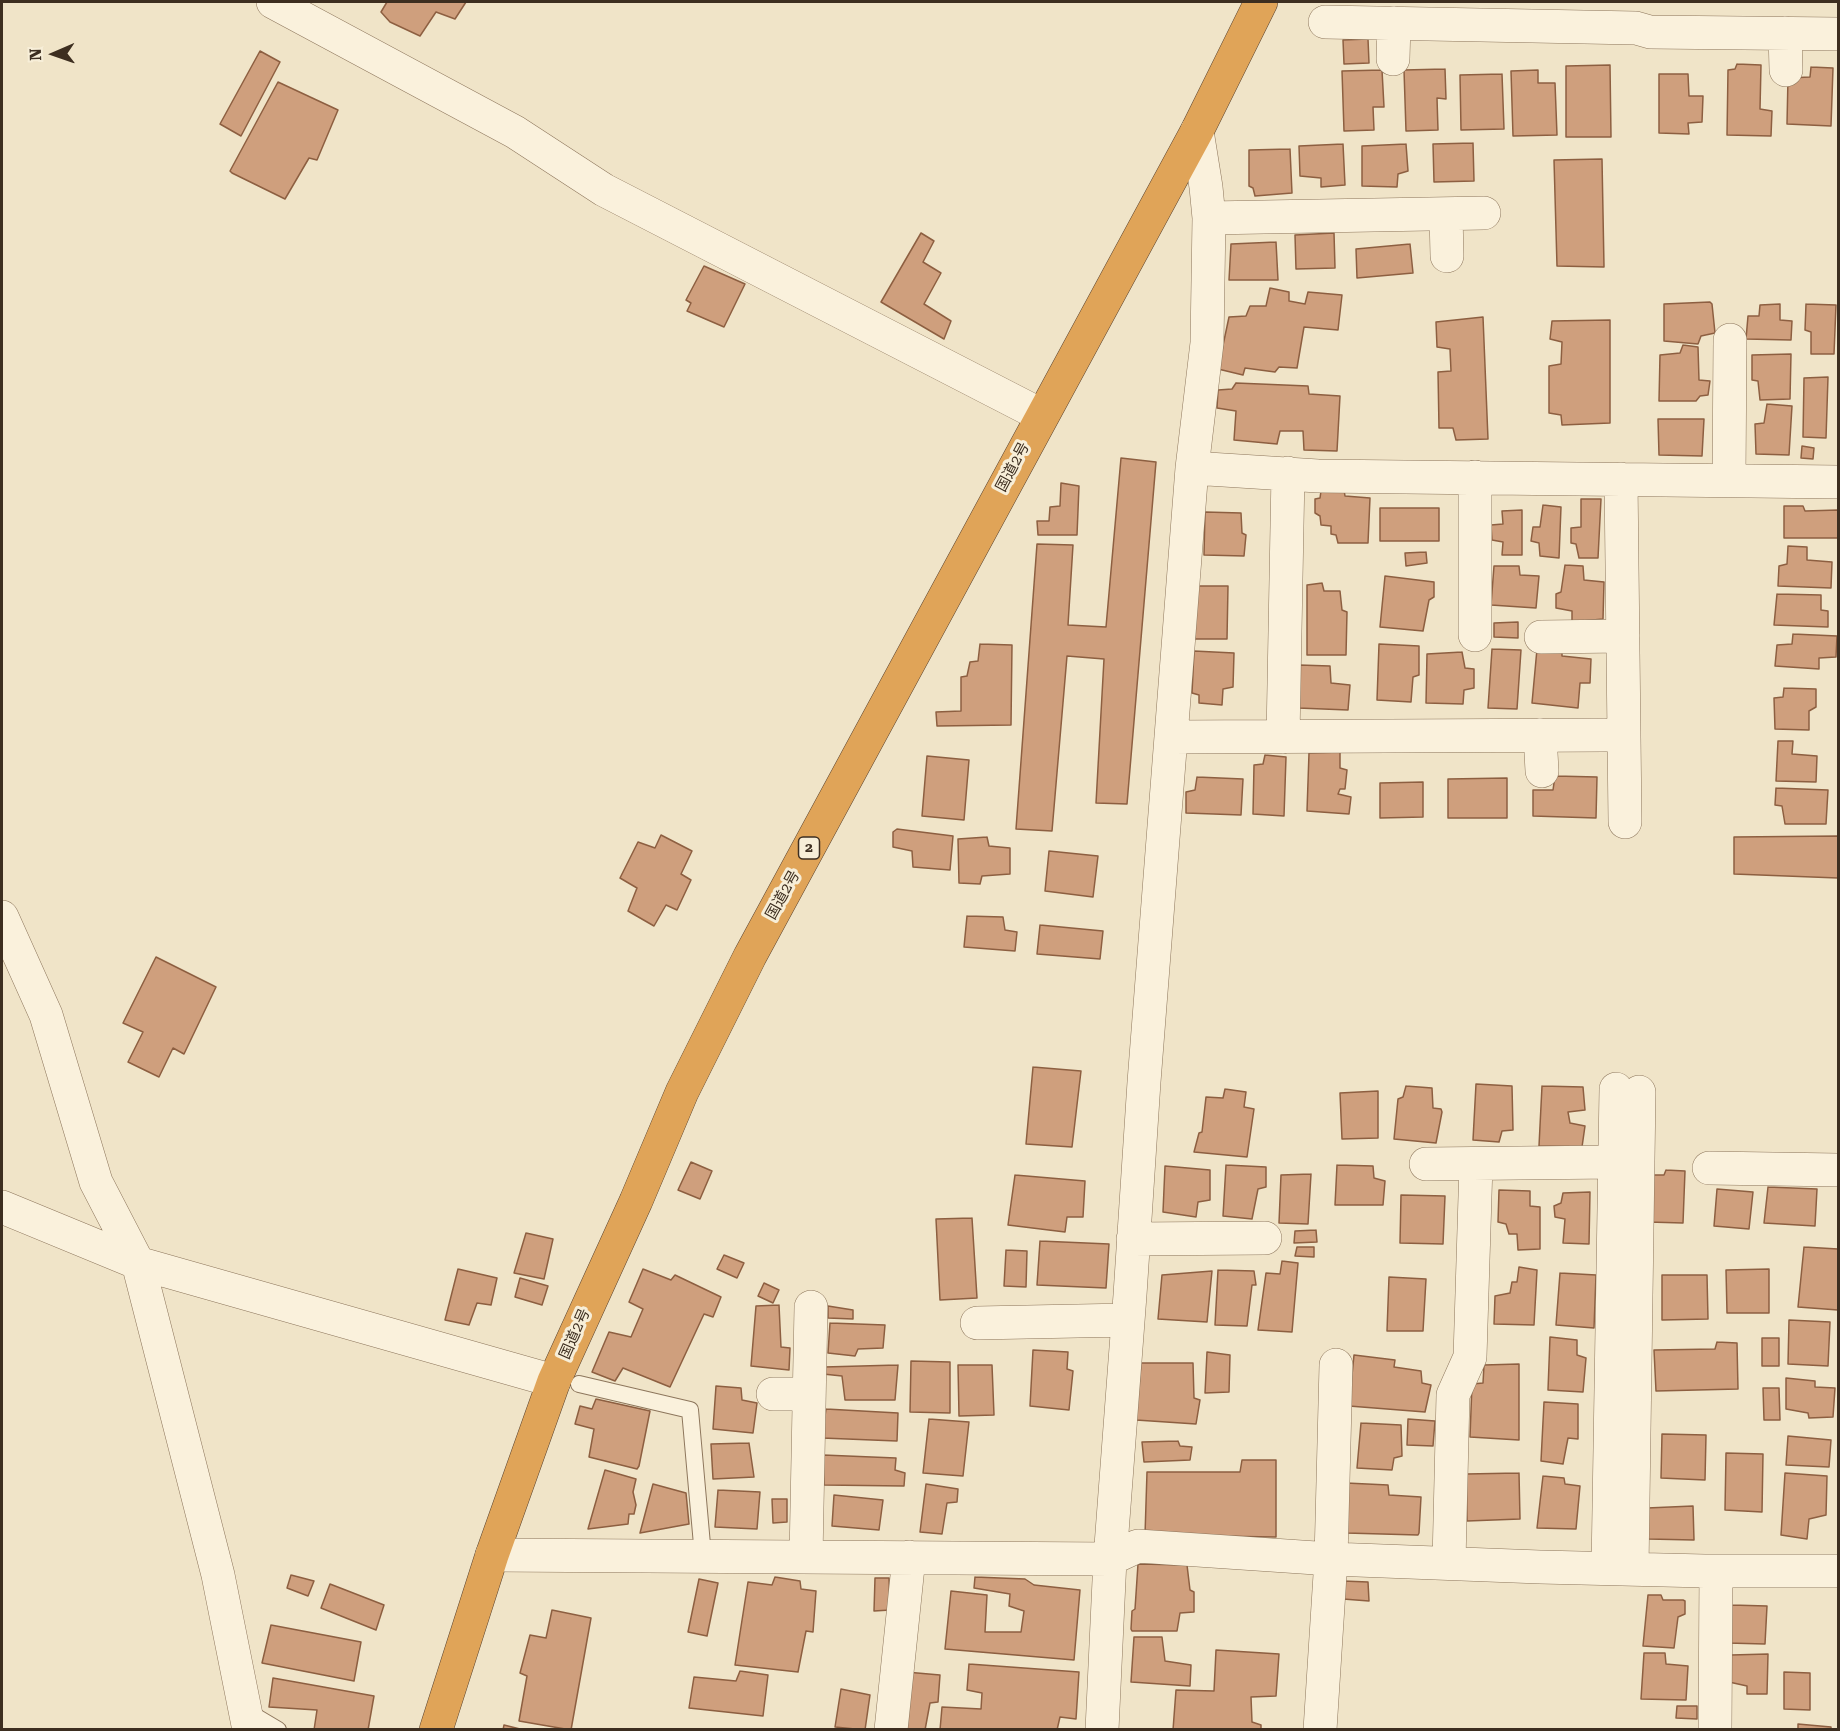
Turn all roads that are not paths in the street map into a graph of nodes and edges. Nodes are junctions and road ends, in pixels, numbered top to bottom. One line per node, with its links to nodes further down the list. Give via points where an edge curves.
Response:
1 (273, 2): 15 (street, via 515,132 604,190)
2 (1261, 2): 9 (highway, 国道2号 / 2)
3 (1325, 22): 4 (street)
4 (1394, 23): 5 (street); 7 (street)
5 (1785, 33): 6 (street); 8 (street)
6 (1839, 34)
7 (1393, 59)
8 (1786, 70)
9 (1197, 131): 12 (street); 15 (highway, 国道2号 / 2)
10 (1484, 213): 11 (street)
11 (1446, 214): 12 (street); 13 (street)
12 (1209, 219): 16 (street, via 1207,343)
13 (1447, 256)
14 (1731, 340): 20 (street)
15 (1041, 415): 45 (highway, 国道2号 / 2, via 750,956 682,1092)
16 (1192, 468): 17 (street); 28 (street)
17 (1288, 473): 18 (street); 27 (street)
18 (1475, 477): 19 (street); 22 (street)
19 (1621, 479): 20 (street); 24 (street)
20 (1729, 480): 21 (street)
21 (1839, 482)
22 (1475, 635)
23 (1541, 636): 24 (street)
24 (1623, 636): 30 (street)
25 (1540, 735): 26 (street); 27 (street); 29 (street)
26 (1605, 735)
27 (1283, 736): 28 (street)
28 (1171, 737): 39 (street)
29 (1542, 771)
30 (1625, 822)
31 (2, 916): 40 (street, via 46,1015 96,1182)
32 (1614, 1162): 34 (street); 55 (street); 55 (street, via 1628,1091)
33 (1426, 1164): 34 (street)
34 (1476, 1164): 54 (street, via 1470,1358 1453,1395)
35 (1709, 1168): 36 (street)
36 (1839, 1170)
37 (2, 1206): 40 (street)
38 (1265, 1238): 39 (street)
39 (1133, 1239): 42 (street)
40 (138, 1263): 45 (street); 58 (street, via 218,1575)
41 (811, 1307): 47 (street)
42 (1128, 1320): 43 (street); 52 (street)
43 (977, 1323)
44 (1336, 1365): 53 (street)
45 (567, 1383): 48 (highway, 国道2号 / 2); 49 (lane, via 690,1410)
46 (773, 1394): 47 (street)
47 (809, 1394): 50 (street)
48 (492, 1555): 49 (street); 60 (highway, 国道2号 / 2)
49 (703, 1556): 50 (street)
50 (807, 1557): 51 (street)
51 (909, 1557): 52 (street); 61 (street)
52 (1110, 1559): 53 (street, via 1138,1546); 62 (street)
53 (1330, 1559): 54 (street); 63 (street)
54 (1449, 1562): 55 (street)
55 (1620, 1569): 56 (street)
56 (1716, 1570): 57 (street); 64 (street)
57 (1839, 1570)
58 (247, 1720): 59 (lane)
59 (278, 1730)
60 (436, 1730)
61 (891, 1730)
62 (1102, 1730)
63 (1320, 1730)
64 (1715, 1730)

